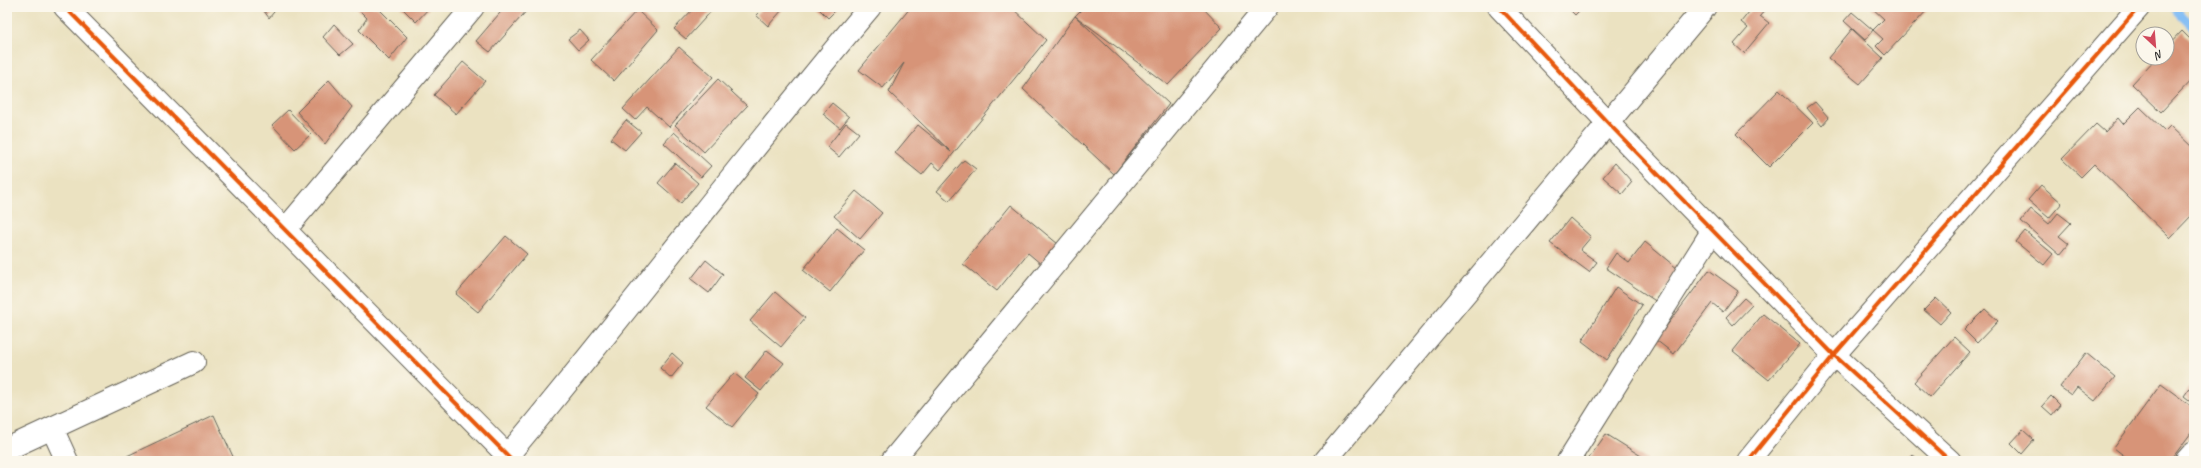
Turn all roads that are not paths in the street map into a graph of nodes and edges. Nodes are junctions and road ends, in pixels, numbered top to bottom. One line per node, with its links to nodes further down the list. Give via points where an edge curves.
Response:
1 (64, 7): 9 (street)
2 (473, 7): 9 (street)
3 (870, 7): 16 (street, via 786,106)
4 (1267, 7): 18 (street)
5 (1499, 7): 8 (street)
6 (1705, 7): 8 (street)
7 (2139, 7): 11 (street)
8 (1608, 123): 10 (street); 19 (street)
9 (285, 230): 16 (street)
10 (1713, 230): 11 (street); 20 (street)
11 (1834, 355): 21 (street); 22 (street)
12 (194, 362): 13 (street)
13 (52, 428): 14 (street); 17 (street)
14 (7, 449)
15 (2194, 452): 23 (street)
16 (510, 458)
17 (67, 461)
18 (892, 461)
19 (1324, 461)
20 (1568, 461)
21 (1748, 461)
22 (1950, 461)
23 (2186, 461)

